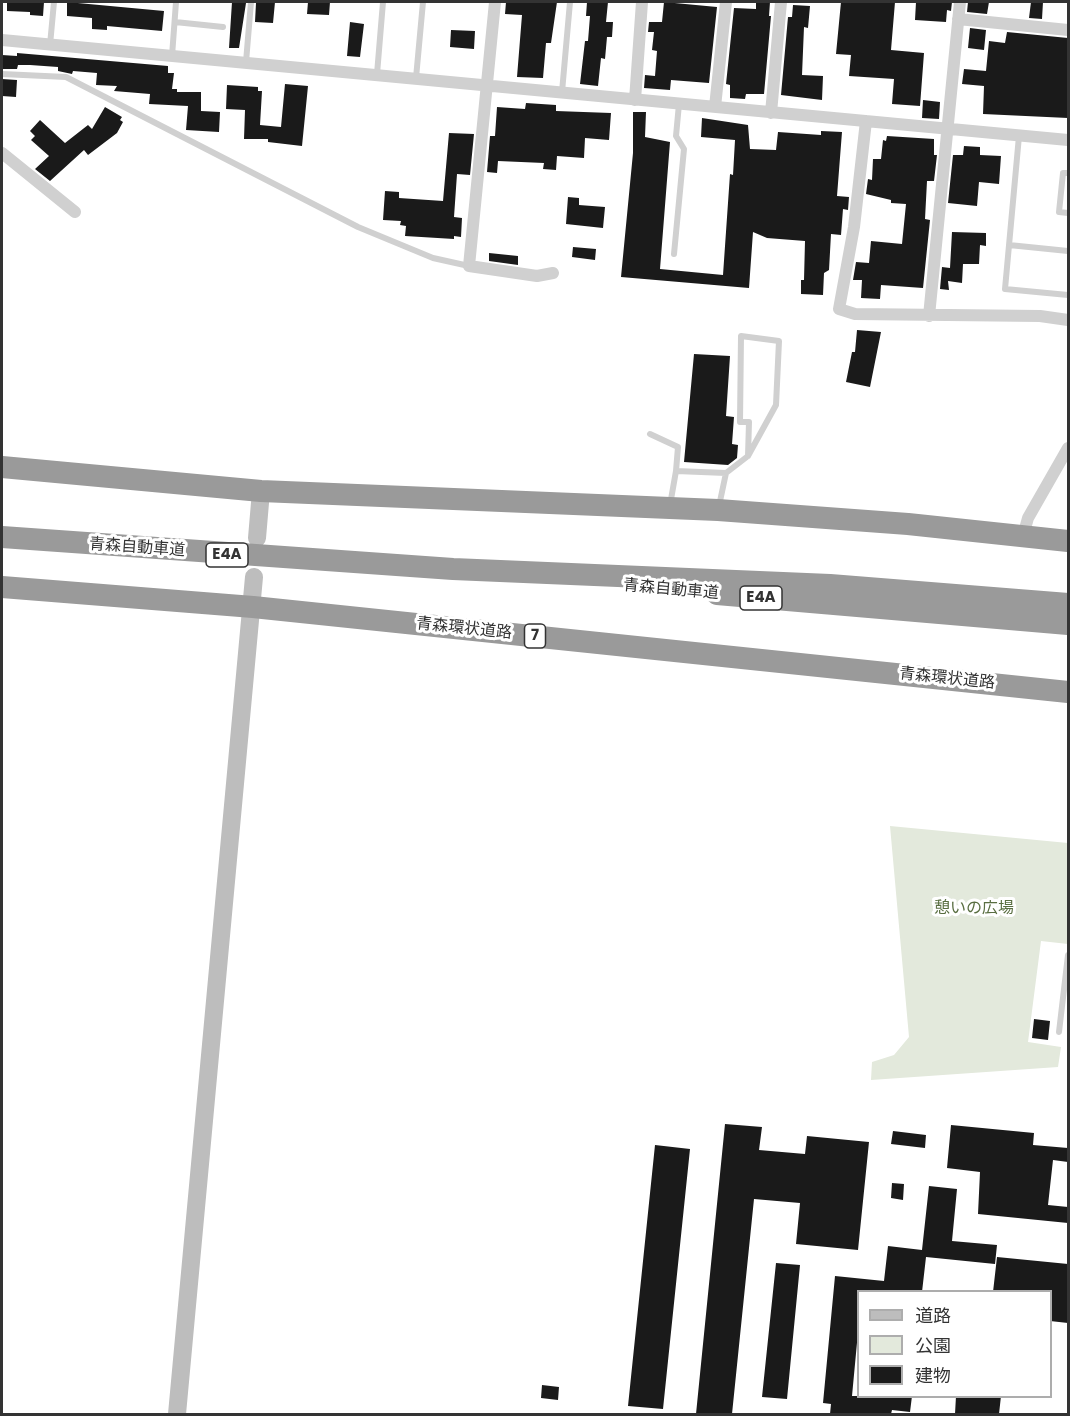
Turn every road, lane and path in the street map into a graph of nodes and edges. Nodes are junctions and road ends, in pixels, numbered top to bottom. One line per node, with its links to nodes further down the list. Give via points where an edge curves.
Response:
1 (54, 2): 17 (lane)
2 (176, 2): 13 (lane)
3 (251, 2): 19 (lane)
4 (383, 2): 21 (lane)
5 (423, 2): 22 (lane)
6 (495, 2): 23 (street)
7 (570, 2): 24 (lane)
8 (642, 2): 25 (street)
9 (726, 2): 27 (street)
10 (781, 2): 28 (street)
11 (960, 2): 12 (street)
12 (958, 19): 15 (street); 30 (street)
13 (175, 22): 14 (lane); 18 (lane)
14 (223, 27)
15 (1068, 30)
16 (2, 40): 17 (street)
17 (50, 45): 18 (street)
18 (172, 56): 19 (street)
19 (246, 63): 21 (street)
20 (2, 74): 40 (lane, via 66,77 358,226 433,258)
21 (377, 74): 22 (street)
22 (416, 78): 23 (street)
23 (488, 84): 24 (street); 40 (street)
24 (562, 92): 25 (street)
25 (635, 100): 26 (street)
26 (679, 104): 27 (street); 39 (lane, via 676,136 684,149)
27 (715, 107): 28 (street)
28 (771, 113): 29 (street)
29 (866, 122): 30 (street); 43 (street, via 839,309 855,314)
30 (947, 129): 31 (street); 43 (street)
31 (1019, 135): 32 (street); 37 (lane)
32 (1068, 140)
33 (2, 153): 35 (street)
34 (1068, 173): 36 (lane, via 1063,173 1059,212)
35 (75, 212)
36 (1068, 213)
37 (1009, 245): 38 (lane); 42 (lane, via 1005,289)
38 (1068, 251)
39 (674, 254)
40 (469, 266): 41 (street, via 537,276)
41 (553, 273)
42 (1068, 295)
43 (929, 316): 44 (street, via 1040,316)
44 (1068, 320)
45 (650, 434): 49 (lane, via 678,447)
46 (1068, 448): 54 (street, via 1028,518)
47 (748, 456): 47 (lane, via 776,405 779,341 741,336 740,422 749,422); 50 (lane)
48 (2, 467): 51 (highway)
49 (676, 471): 50 (lane); 52 (lane)
50 (726, 473): 53 (lane)
51 (261, 491): 52 (highway); 56 (street)
52 (670, 508): 53 (highway)
53 (718, 510): 54 (highway)
54 (1023, 536): 57 (highway)
55 (2, 537): 58 (highway, 青森自動車道 / E4A)
56 (257, 538)
57 (1068, 541)
58 (453, 569): 61 (highway, 青森自動車道 / E4A, via 830,585); 63 (highway, 青森自動車道 / E4A)
59 (254, 578): 62 (street)
60 (2, 587): 62 (highway, 青森環状道路 / 7)
61 (1068, 604)
62 (253, 607): 64 (highway, 青森環状道路 / 7); 67 (street)
63 (1068, 624)
64 (1068, 692)
65 (1068, 955): 66 (lane)
66 (1059, 1032)
67 (177, 1414)

